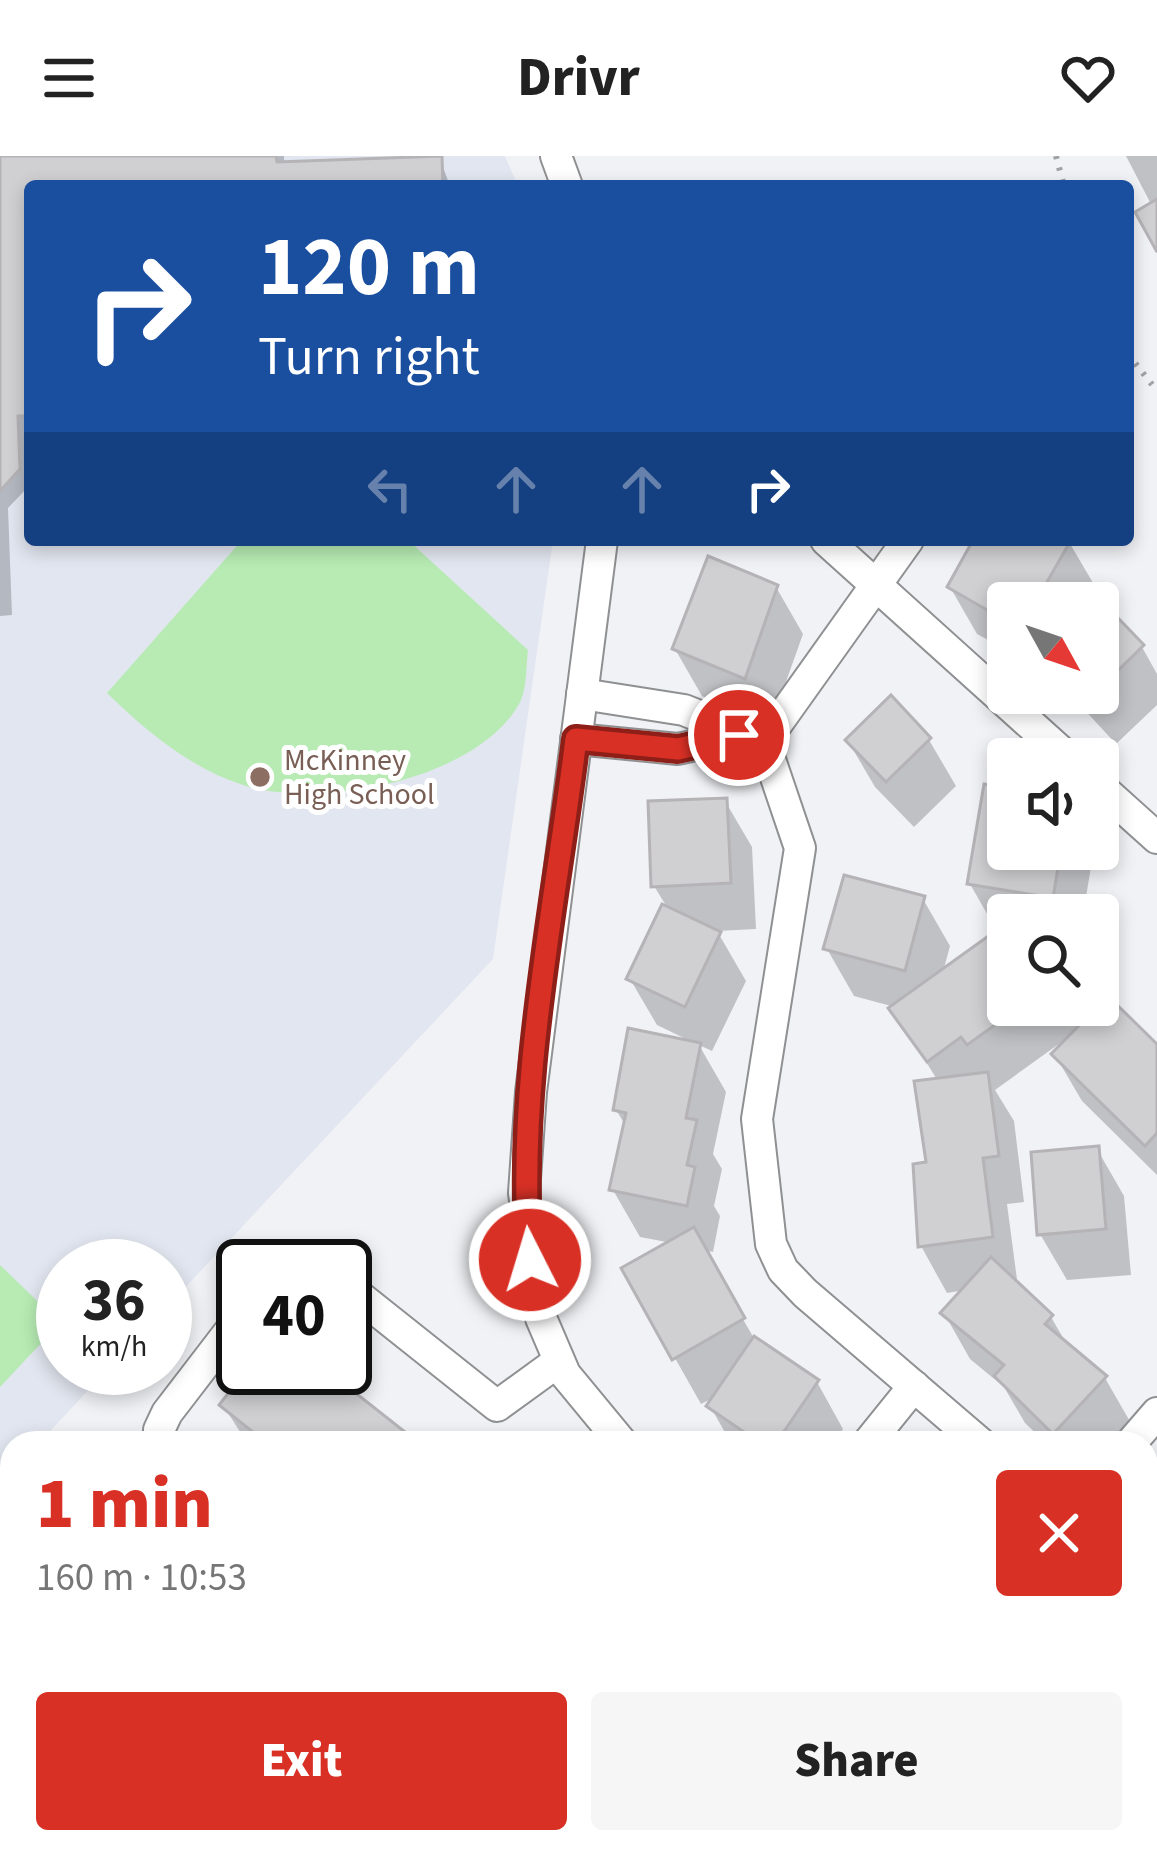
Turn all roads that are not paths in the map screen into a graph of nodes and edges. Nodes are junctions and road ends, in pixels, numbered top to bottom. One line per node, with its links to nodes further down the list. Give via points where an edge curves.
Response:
1 (601, 546): 5 (street)
2 (833, 546): 4 (street)
3 (904, 546): 4 (street)
4 (877, 586): 6 (street); 8 (street)
5 (582, 694): 7 (street); 8 (street, via 684,710)
6 (1047, 738)
7 (576, 739): 8 (street, via 678,749); 13 (street, via 524,1193 541,1318)
8 (751, 739): 14 (street, via 800,848 757,1119 771,1244 805,1293)
9 (1119, 804): 10 (street)
10 (1157, 838)
11 (372, 1306): 13 (street, via 497,1406)
12 (216, 1348): 15 (street)
13 (559, 1361): 16 (street)
14 (914, 1386): 17 (street); 18 (street)
15 (159, 1431)
16 (613, 1431)
17 (876, 1431)
18 (966, 1431)

